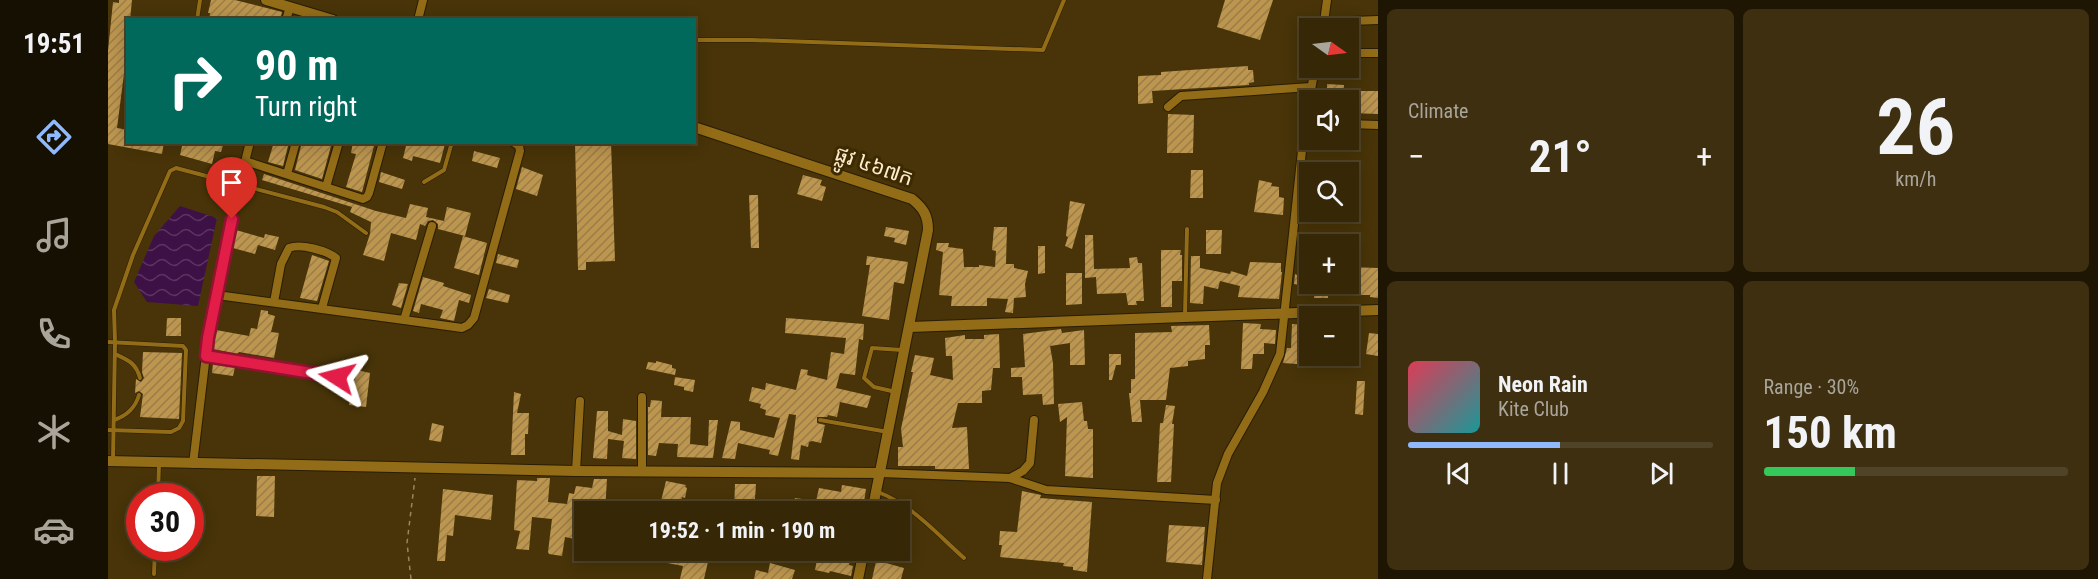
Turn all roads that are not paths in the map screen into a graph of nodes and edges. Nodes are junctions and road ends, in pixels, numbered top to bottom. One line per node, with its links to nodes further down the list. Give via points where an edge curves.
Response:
1 (200, 0): 7 (lane)
2 (266, 0): 6 (street)
3 (423, 0): 10 (street)
4 (1064, 0): 14 (lane, via 1043,50)
5 (1327, 0): 11 (street)
6 (290, 7): 8 (street); 9 (street)
7 (197, 18)
8 (287, 18)
9 (328, 18)
10 (418, 18)
11 (1324, 18)
12 (1378, 20): 13 (street)
13 (1359, 22)
14 (696, 40)
15 (1378, 52): 16 (street)
16 (1359, 53)
17 (1313, 78): 18 (street)
18 (1311, 87): 19 (street); 20 (street, via 1181,96)
19 (1311, 90)
20 (1168, 107)
21 (1359, 124): 22 (street)
22 (1378, 125)
23 (696, 128): 48 (street, ផ្លូវ ៤៦៧ក, via 912,199 923,209 928,230)
24 (249, 144): 31 (street)
25 (295, 144): 32 (street)
26 (338, 144): 35 (street)
27 (382, 144): 35 (street, via 367,197)
28 (451, 144): 33 (lane, via 444,170)
29 (516, 144): 47 (street, via 520,151 474,318 462,328)
30 (1304, 150): 45 (street)
31 (244, 161): 32 (street); 34 (street)
32 (287, 174): 35 (street)
33 (424, 182)
34 (239, 184): 38 (lane, via 324,207); 39 (street); 43 (lane, via 176,168 170,171)
35 (326, 187)
36 (432, 226): 47 (street)
37 (1187, 229): 46 (lane)
38 (366, 233)
39 (217, 295): 40 (street); 53 (street)
40 (274, 302): 41 (street); 41 (street, via 281,264 294,246 336,258)
41 (322, 308): 47 (street)
42 (108, 309): 43 (lane)
43 (114, 310): 50 (lane)
44 (1378, 310): 45 (street)
45 (1284, 314): 46 (street); 74 (street, via 1280,354 1228,454 1217,483)
46 (1185, 316): 48 (street)
47 (404, 320)
48 (910, 327): 51 (street, ផ្លូវ ៤៦៧ក)
49 (108, 342): 50 (lane)
50 (115, 342): 52 (lane); 63 (lane, via 183,346 183,422 171,432)
51 (905, 351): 56 (street, ផ្លូវ ៤៦៧ក); 56 (lane, via 872,348 864,378 874,387)
52 (115, 354): 55 (lane, via 130,360); 60 (lane)
53 (206, 356): 54 (street); 67 (street)
54 (337, 377)
55 (140, 378)
56 (896, 392): 64 (street, ផ្លូវ ៤៦៧ក)
57 (139, 395): 60 (lane, via 135,407)
58 (642, 397): 69 (street)
59 (580, 400): 68 (street)
60 (114, 420): 63 (lane)
61 (820, 420): 64 (lane)
62 (1034, 420): 71 (street, via 1030,463)
63 (111, 430): 65 (lane)
64 (888, 432): 70 (street, ផ្លូវ ៤៦៧ក)
65 (111, 461): 66 (street)
66 (159, 463): 67 (street); 72 (lane)
67 (193, 464): 68 (street)
68 (576, 471): 69 (street)
69 (642, 471): 70 (street)
70 (881, 473): 71 (street); 73 (street, ផ្លូវ ៤៦៧ក)
71 (1010, 478): 74 (street, via 1046,490)
72 (158, 483)
73 (877, 491): 75 (street, ផ្លូវ ៤៦៧ក); 76 (lane, via 906,506)
74 (1216, 500): 81 (street)
75 (875, 501)
76 (964, 558)
77 (154, 561): 79 (lane)
78 (862, 561): 80 (street)
79 (154, 574)
80 (858, 579)
81 (1207, 579)

